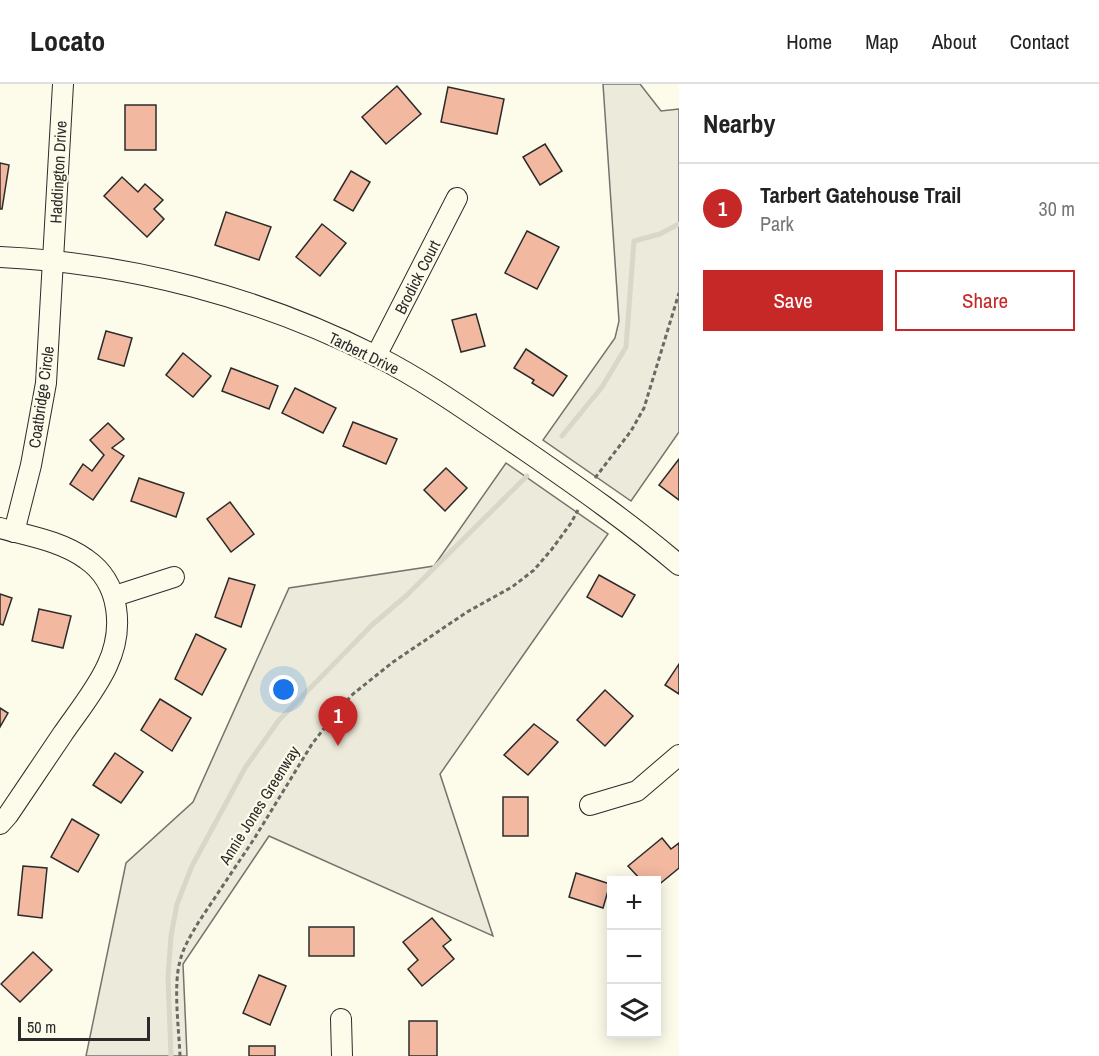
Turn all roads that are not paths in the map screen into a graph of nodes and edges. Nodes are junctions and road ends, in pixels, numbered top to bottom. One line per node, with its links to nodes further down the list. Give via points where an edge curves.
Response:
1 (63, 84): 4 (street, Haddington Drive)
2 (457, 198): 5 (street, Brodick Court)
3 (0, 257): 4 (street, Tarbert Drive)
4 (53, 259): 5 (street, Tarbert Drive, via 134,272 226,297 299,322); 6 (street, Coatbridge Circle, via 46,383 31,465)
5 (376, 356): 7 (street, Tarbert Drive, via 479,419 577,486)
6 (7, 530): 9 (street, Coatbridge Circle, via 66,547 105,577)
7 (679, 565)
8 (174, 577): 9 (street)
9 (115, 596): 12 (street, via 116,630 108,664)
10 (679, 755): 11 (street, via 637,791)
11 (590, 805)
12 (0, 824)
13 (341, 1019): 14 (street)
14 (342, 1056)

